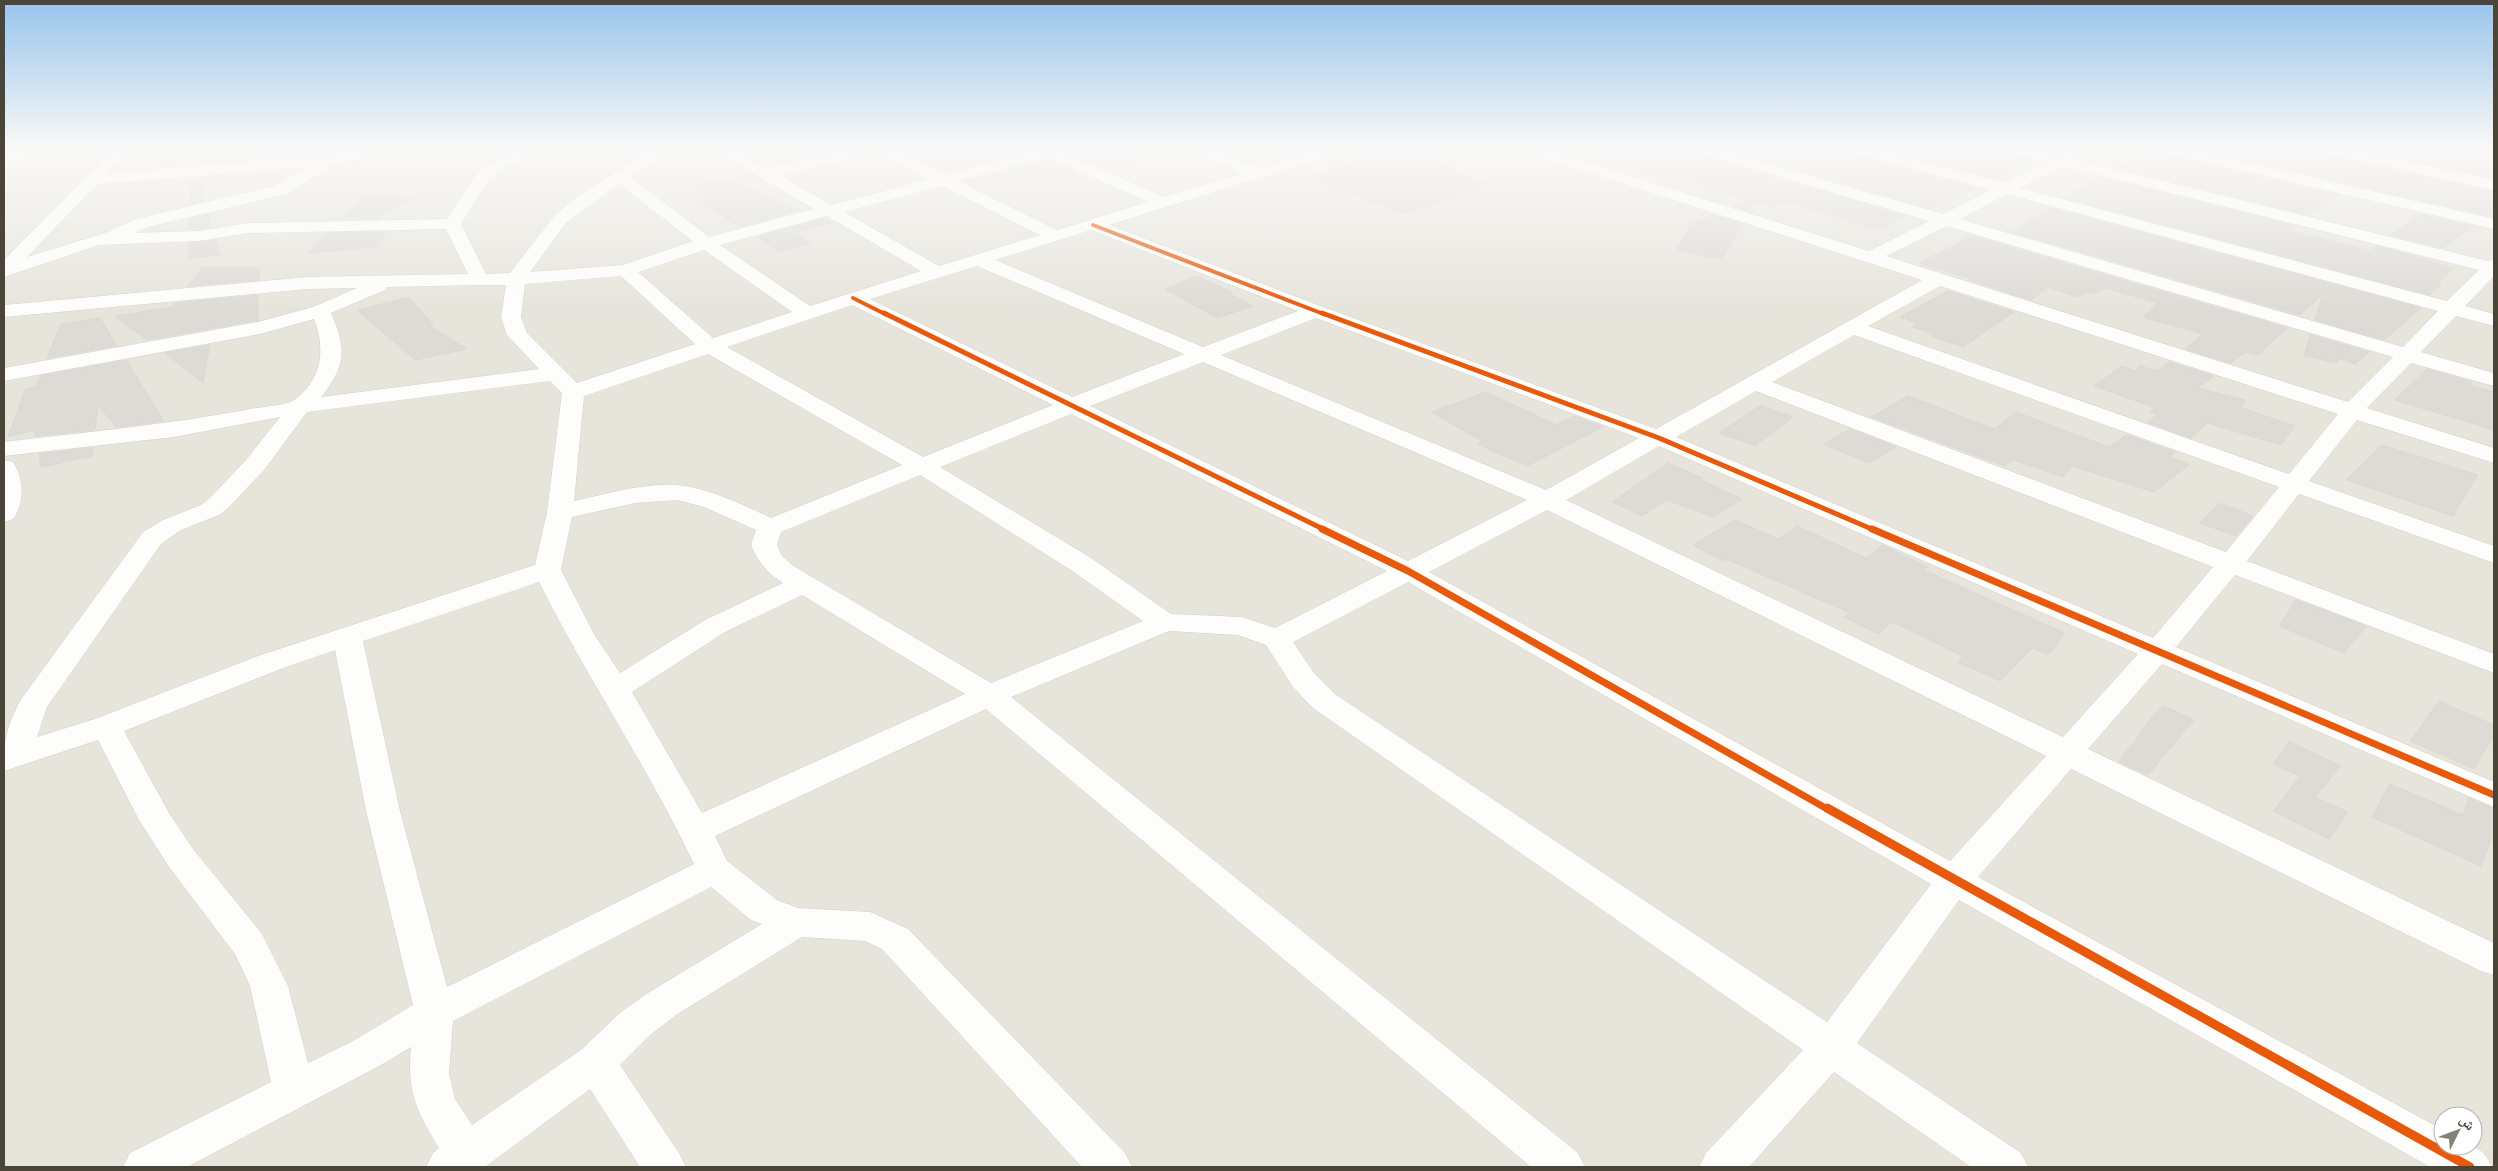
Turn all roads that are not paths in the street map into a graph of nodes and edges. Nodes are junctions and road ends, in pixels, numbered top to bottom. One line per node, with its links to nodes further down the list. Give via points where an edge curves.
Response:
1 (69, 203): 28 (street)
2 (234, 203): 22 (street, via 142,223)
3 (466, 203): 18 (street)
4 (582, 203): 31 (street, via 555,225)
5 (654, 203): 23 (street)
6 (818, 203): 16 (street)
7 (858, 203): 16 (street)
8 (990, 203): 21 (street)
9 (1160, 203): 20 (street)
10 (1711, 203): 24 (street)
11 (1888, 203): 17 (street)
12 (1978, 203): 17 (street)
13 (2061, 203): 35 (street)
14 (2233, 203): 26 (street)
15 (2402, 203): 19 (street)
16 (831, 210): 23 (street); 29 (street)
17 (1945, 219): 24 (street); 44 (street)
18 (452, 224): 22 (street, via 248,228 199,236); 33 (street)
19 (2494, 224)
20 (1093, 225): 21 (street); 38 (street)
21 (1056, 236): 25 (street)
22 (99, 240): 28 (street)
23 (706, 242): 27 (street); 39 (street)
24 (1871, 256): 30 (street)
25 (981, 261): 29 (street); 43 (street)
26 (2494, 267): 35 (street)
27 (625, 270): 31 (street); 42 (street)
28 (4, 271)
29 (938, 273): 34 (street)
30 (1938, 278): 41 (street); 51 (street)
31 (516, 279): 33 (street); 47 (street, via 511,318 517,335)
32 (393, 280): 33 (street); 36 (street, via 306,283); 37 (street)
33 (480, 280)
34 (854, 298): 39 (street); 50 (street)
35 (2453, 309): 40 (street); 44 (street)
36 (4, 311)
37 (320, 311): 45 (street, via 260,328); 49 (street, via 332,334 334,351 319,388)
38 (1316, 311): 43 (street); 52 (street)
39 (808, 314): 42 (street)
40 (2494, 320)
41 (1851, 327): 48 (street); 56 (street)
42 (710, 347): 47 (street); 55 (street)
43 (1204, 353): 50 (street); 57 (street)
44 (2408, 355): 46 (street); 51 (street)
45 (4, 374)
46 (2494, 380)
47 (563, 383): 49 (street); 58 (street)
48 (1755, 383): 52 (street); 62 (street)
49 (300, 406): 53 (street, via 215,423); 75 (street, via 255,465 219,503 152,538 33,705)
50 (1070, 406): 55 (street); 64 (street)
51 (2352, 411): 54 (street); 56 (street)
52 (1659, 438): 57 (street); 69 (street)
53 (4, 456): 59 (street, via 10,484)
54 (2494, 456)
55 (920, 465): 60 (street); 66 (street, via 1081,564)
56 (2295, 485): 61 (street); 62 (street)
57 (1547, 500): 64 (street); 74 (street)
58 (560, 512): 60 (street, via 649,494 676,493 698,497); 63 (street)
59 (4, 514)
60 (770, 527): 65 (street, via 764,545 770,559)
61 (2494, 555)
62 (2232, 562): 69 (street); 70 (street)
63 (547, 570): 67 (street); 71 (street, via 580,634)
64 (1408, 571): 68 (street); 79 (street)
65 (803, 584): 71 (street, via 715,626); 72 (street)
66 (1165, 622): 68 (street, via 1242,626); 72 (street)
67 (347, 636): 73 (street); 82 (street, via 383,811)
68 (1278, 639): 83 (street, via 1295,671 1324,701)
69 (2158, 650): 74 (street); 76 (street)
70 (2494, 664)
71 (615, 689): 77 (street)
72 (990, 695): 77 (street); 90 (street)
73 (106, 726): 75 (street); 85 (street, via 156,820 181,858 249,945 269,986)
74 (2067, 754): 79 (street); 81 (street)
75 (10, 758)
76 (2494, 795)
77 (695, 830): 78 (street)
78 (714, 870): 80 (street, via 764,910); 82 (street)
79 (1954, 880): 83 (street); 93 (street)
80 (796, 922): 84 (street, via 662,1004 635,1024); 89 (street, via 870,926 895,939)
81 (2494, 960)
82 (434, 1012): 85 (street, via 367,1053); 86 (street, via 429,1073 435,1104)
83 (1830, 1049): 91 (street); 92 (street)
84 (595, 1062): 86 (street); 88 (street)
85 (294, 1090): 87 (street)
86 (459, 1163)
87 (145, 1167)
88 (664, 1167)
89 (1110, 1167)
90 (1562, 1167)
91 (1721, 1167)
92 (2006, 1167)
93 (2470, 1167)

